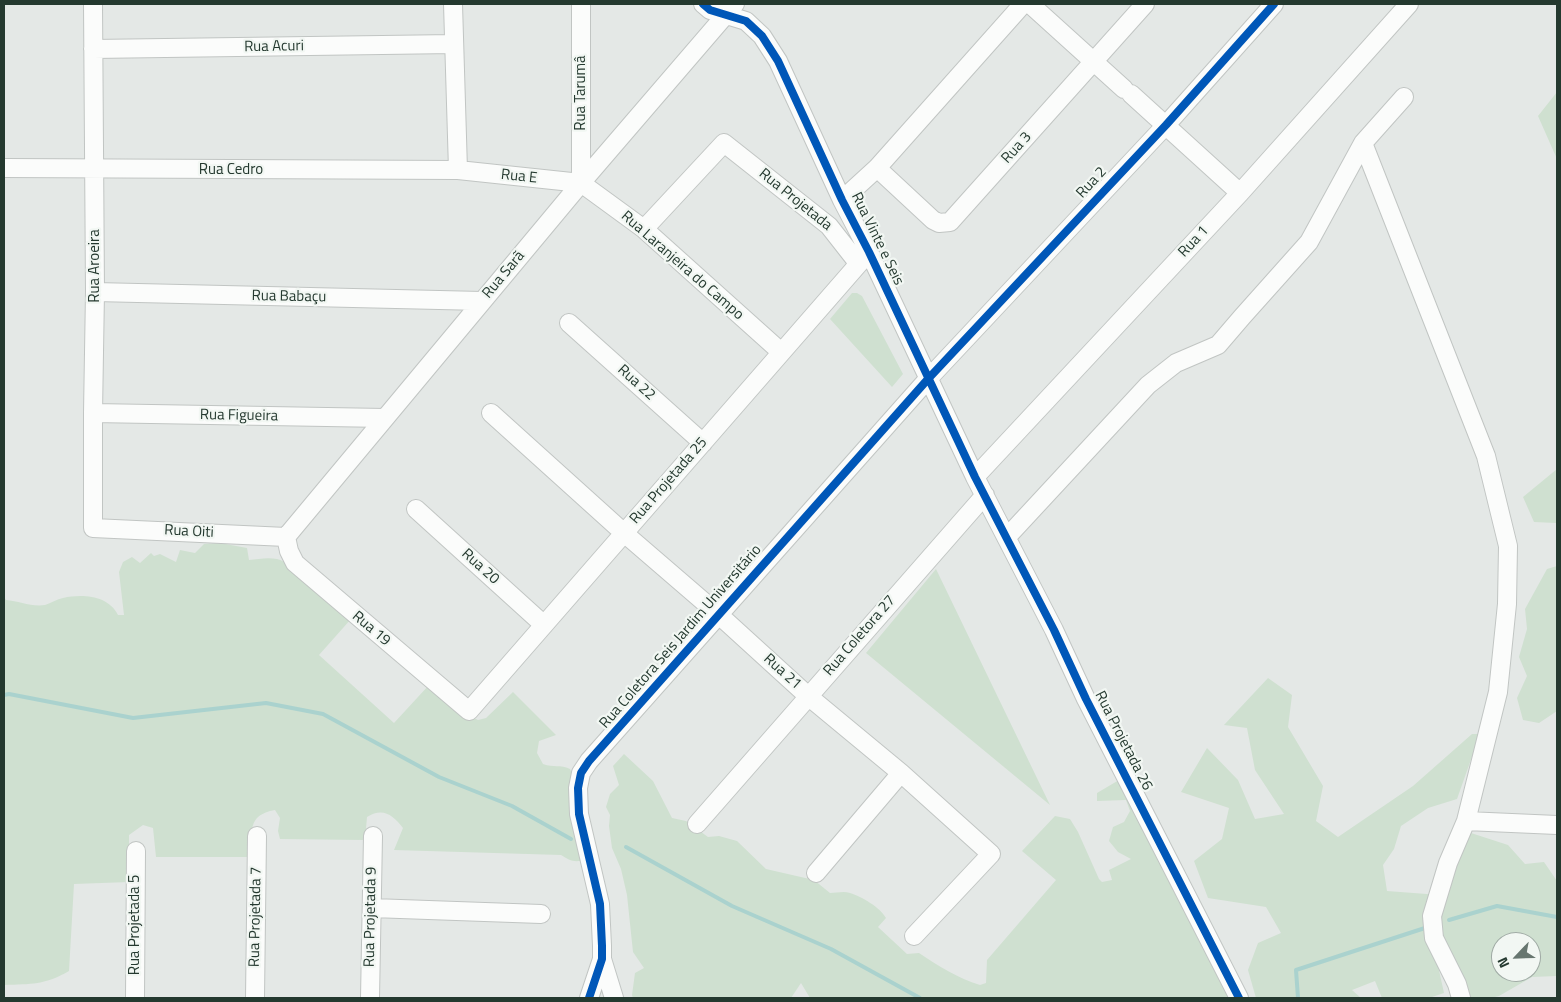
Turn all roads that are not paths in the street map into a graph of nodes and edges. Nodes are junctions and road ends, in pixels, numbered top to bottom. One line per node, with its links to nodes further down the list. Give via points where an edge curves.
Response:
1 (93, 4): 12 (street, Rua Aroeira)
2 (453, 4): 11 (street)
3 (581, 4): 21 (street, Rua Tarumâ)
4 (703, 4): 10 (street, Rua Vinte e Seis, via 710,10)
5 (1023, 4): 18 (street)
6 (1030, 4): 13 (street)
7 (1145, 4): 13 (street, Rua 3)
8 (1274, 4): 15 (street, Rua 2)
9 (1410, 4): 22 (street, Rua 1)
10 (730, 10): 21 (street, Rua Sarã); 23 (street, Rua Vinte e Seis, via 746,21 770,46)
11 (454, 44): 12 (street, Rua Acuri); 20 (street)
12 (93, 49): 19 (street, Rua Aroeira)
13 (1094, 61): 15 (street); 18 (street, Rua 3, via 950,222 933,220)
14 (1404, 97): 16 (street)
15 (1166, 125): 22 (street); 30 (street, Rua 2)
16 (1363, 143): 41 (street, via 1309,242 1218,345 1176,363 1148,386); 47 (street, via 1486,456 1508,546 1507,604 1498,692)
17 (4, 168): 19 (street, Rua Cedro)
18 (877, 168): 23 (street)
19 (94, 169): 20 (street, Rua Cedro); 26 (street, Rua Aroeira)
20 (458, 170): 21 (street, Rua E)
21 (581, 183): 24 (street, Rua Laranjeira do Campo); 27 (street, Rua Sarã)
22 (1240, 193): 35 (street, Rua 1)
23 (842, 200): 25 (street, Rua Vinte e Seis)
24 (644, 229): 25 (street, Rua Projetada, via 724,143 829,226); 29 (street, Rua Laranjeira do Campo)
25 (864, 258): 29 (street, Rua Projetada 25); 30 (street, Rua Vinte e Seis)
26 (95, 292): 27 (street, Rua Babaçu); 32 (street, Rua Aroeira)
27 (482, 301): 33 (street, Rua Sarã)
28 (569, 323): 34 (street, Rua 22)
29 (781, 352): 34 (street, Rua Projetada 25)
30 (928, 379): 35 (street, Rua Vinte e Seis); 42 (street, Rua Coletora Seis Jardim Universitário)
31 (491, 413): 39 (street, Rua 21)
32 (93, 414): 33 (street, Rua Figueira); 38 (street, Rua Aroeira)
33 (385, 418): 40 (street, Rua Sarã)
34 (703, 442): 39 (street, Rua Projetada 25)
35 (975, 478): 36 (street, Rua Vinte e Seis)
36 (984, 495): 41 (street, Rua Projetada 26); 44 (street, Rua Coletora 27)
37 (416, 509): 43 (street, Rua 20)
38 (93, 528): 40 (street, Rua Oiti)
39 (624, 533): 42 (street, Rua 21); 43 (street, Rua Projetada 25)
40 (286, 537): 45 (street, Rua 19, via 295,563)
41 (1007, 537): 63 (street, Rua Projetada 26)
42 (718, 614): 44 (street, Rua 21); 57 (street, Rua Coletora Seis Jardim Universitário, via 581,774 579,814 600,904)
43 (544, 625): 45 (street, Rua Projetada 25)
44 (808, 696): 46 (street, Rua 21); 48 (street, Rua Coletora 27)
45 (470, 711)
46 (901, 773): 53 (street); 56 (street, Rua 21, via 991,854)
47 (1466, 821): 49 (street); 64 (street, via 1448,863 1432,916 1434,938)
48 (697, 824)
49 (1557, 825)
50 (257, 836): 59 (street, Rua Projetada 7)
51 (372, 836): 54 (street, Rua Projetada 9)
52 (136, 851): 58 (street, Rua Projetada 5)
53 (816, 873)
54 (372, 908): 55 (street); 60 (street, Rua Projetada 9)
55 (541, 914)
56 (914, 936)
57 (602, 959): 61 (street); 62 (street)
58 (135, 998)
59 (255, 998)
60 (370, 998)
61 (589, 998)
62 (614, 998)
63 (1239, 998)
64 (1461, 998)

